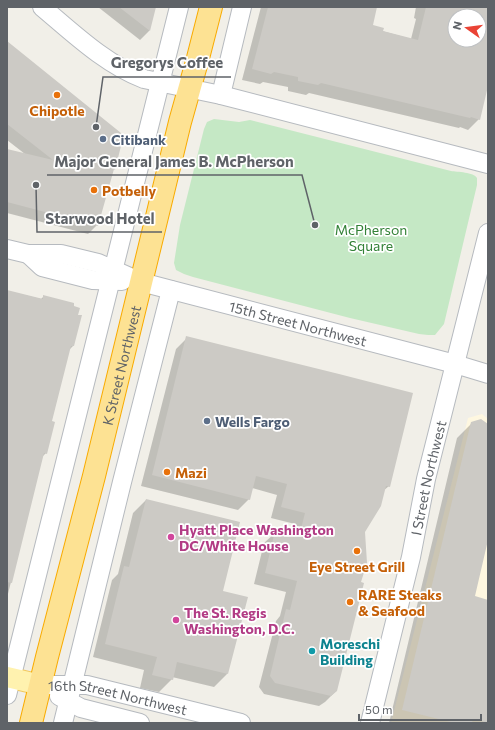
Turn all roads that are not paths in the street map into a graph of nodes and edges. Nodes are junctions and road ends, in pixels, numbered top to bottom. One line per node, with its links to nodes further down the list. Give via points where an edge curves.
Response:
1 (42, 7): 5 (street, via 95,52 136,76)
2 (179, 7): 5 (street)
3 (211, 7): 6 (highway, K Street Northwest)
4 (242, 7): 7 (street)
5 (160, 82): 6 (street); 11 (street)
6 (189, 88): 7 (street); 12 (highway, K Street Northwest)
7 (221, 95): 8 (street)
8 (488, 164)
9 (488, 233): 14 (street, I Street Northwest)
10 (7, 249): 11 (street, 15th Street Northwest, via 28,254 61,254 98,263)
11 (112, 275): 12 (street, 15th Street Northwest); 16 (street)
12 (141, 282): 13 (street, 15th Street Northwest); 18 (highway, K Street Northwest)
13 (171, 290): 14 (street, 15th Street Northwest); 17 (street)
14 (455, 364): 15 (street, 15th Street Northwest); 24 (street, I Street Northwest)
15 (488, 374)
16 (8, 684): 18 (main road, 16th Street Northwest)
17 (73, 684): 18 (street, 16th Street Northwest); 19 (street); 23 (street, 16th Street Northwest, via 112,690)
18 (41, 685): 19 (street, 16th Street Northwest); 20 (highway, K Street Northwest)
19 (69, 702): 21 (street); 22 (street, 16th Street Northwest, via 81,708)
20 (31, 723)
21 (63, 723)
22 (140, 723)
23 (240, 723)
24 (370, 723)

